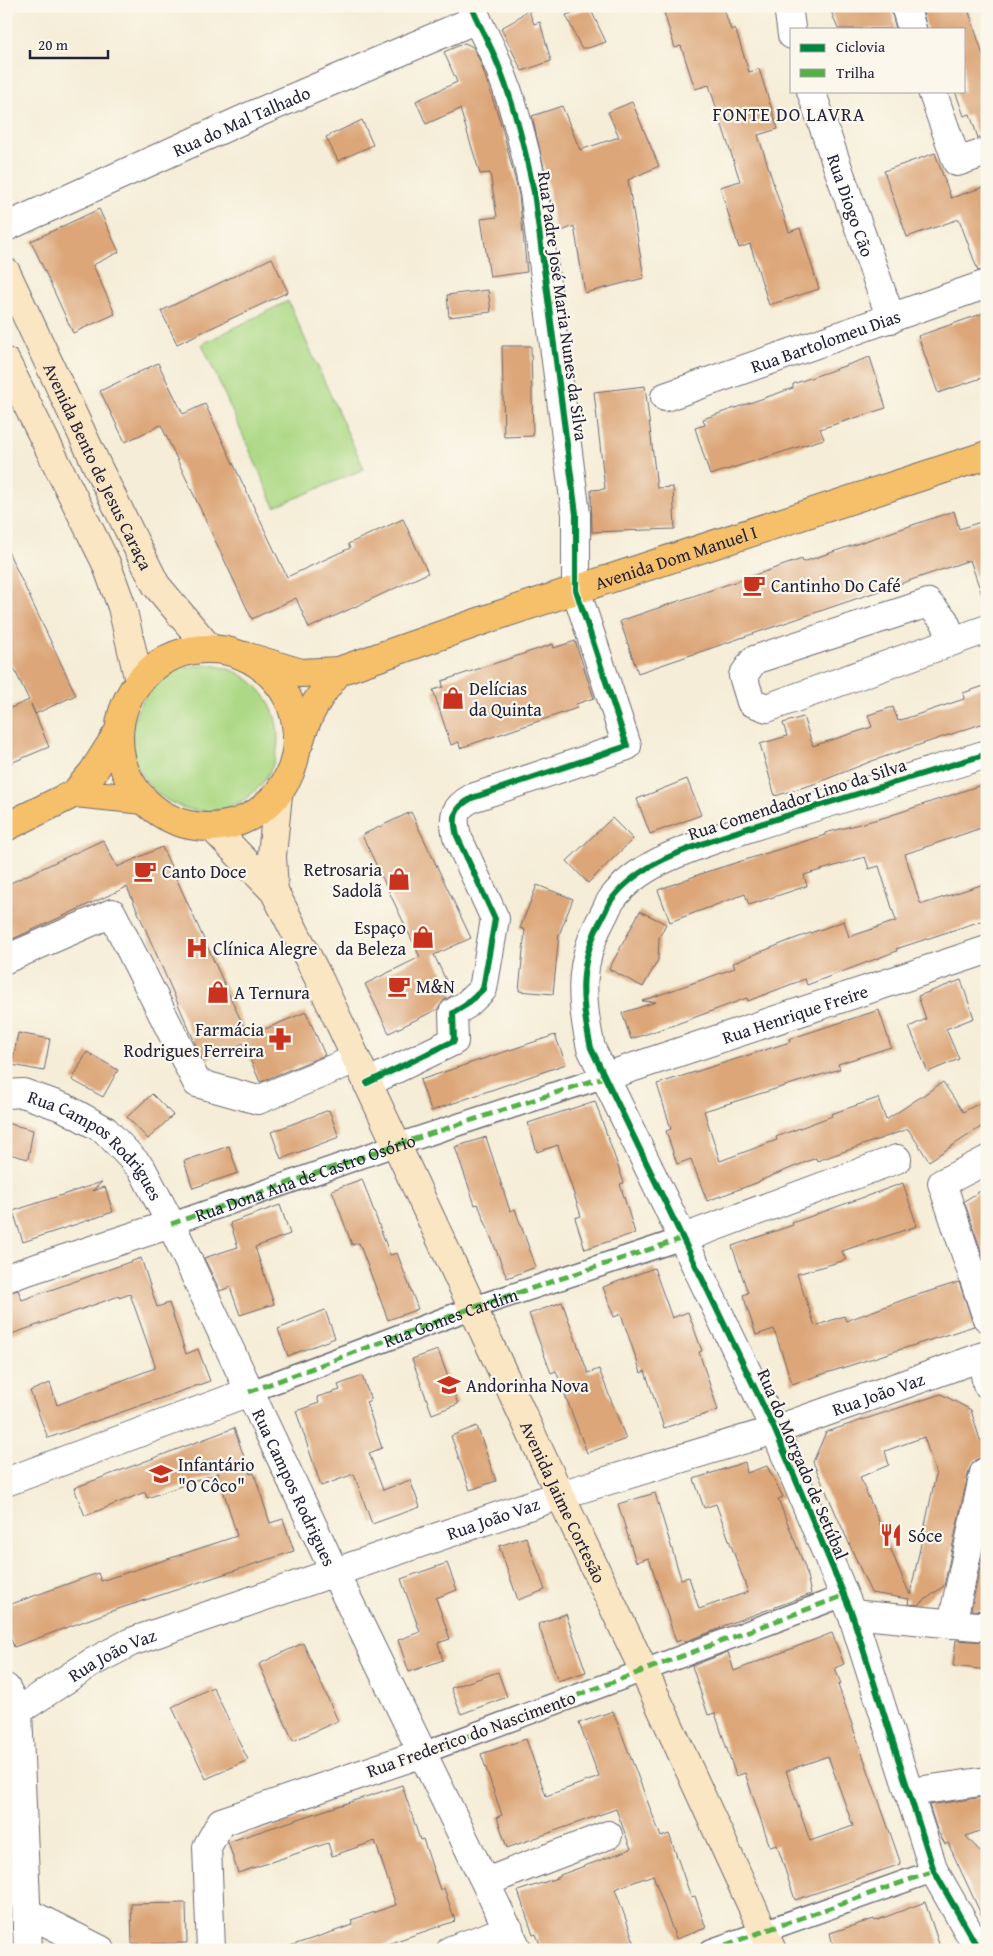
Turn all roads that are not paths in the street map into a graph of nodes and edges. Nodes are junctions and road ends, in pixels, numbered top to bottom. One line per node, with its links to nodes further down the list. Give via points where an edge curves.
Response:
1 (788, 6): 4 (street)
2 (905, 6): 5 (street)
3 (474, 13): 9 (street, Rua do Mal Talhado); 16 (street, Rua Padre José Maria Nunes da Silva, via 516,116 534,192 576,514)
4 (791, 28)
5 (912, 28)
6 (811, 92): 12 (street, Rua Diogo Cão)
7 (932, 92): 8 (street, via 957,162)
8 (987, 152)
9 (6, 227)
10 (6, 272): 19 (main road, Avenida Bento de Jesus Caraça, via 156,585)
11 (987, 284): 12 (street, Rua Bartolomeu Dias)
12 (891, 319): 14 (street, Rua Bartolomeu Dias)
13 (6, 362): 22 (main road, Avenida Bento de Jesus Caraça, via 106,563 122,607)
14 (665, 397)
15 (987, 455): 16 (main road, Avenida Dom Manuel I)
16 (576, 590): 21 (main road, Avenida Dom Manuel I); 35 (street, Rua Padre José Maria Nunes da Silva, via 627,746 462,804 454,815 457,836 495,919 483,989 453,1013 454,1041)
17 (987, 629): 18 (street)
18 (952, 641): 18 (street, via 944,620 928,603 754,660 743,676 751,702 767,708)
19 (208, 648): 20 (main road); 22 (main road, via 182,652 158,663)
20 (245, 656): 21 (main road, Avenida Dom Manuel I, via 301,673); 25 (main road, via 267,671 284,690 294,714 297,740)
21 (339, 672): 25 (main road, via 318,697 304,727)
22 (139, 681): 23 (main road, via 125,704)
23 (119, 731): 26 (main road, via 93,772); 28 (main road, via 120,756 129,780)
24 (987, 754): 34 (street, Rua Comendador Lino da Silva, via 782,817 659,862 634,877 612,900 596,928 584,961)
25 (292, 766): 27 (main road)
26 (75, 793): 28 (main road); 29 (main road)
27 (278, 794): 30 (main road, via 259,811 236,822); 31 (main road, Avenida Jaime Cortesão, via 272,856)
28 (144, 800): 30 (main road, via 164,815 187,824)
29 (6, 827)
30 (212, 827): 31 (main road, Avenida Jaime Cortesão)
31 (274, 892): 35 (main road, Avenida Jaime Cortesão)
32 (987, 950): 36 (street, Rua Henrique Freire)
33 (6, 959): 35 (street, via 112,913 197,1083 258,1100)
34 (582, 997): 36 (street, Rua do Morgado de Setúbal, via 591,1048)
35 (362, 1071): 38 (main road, Avenida Jaime Cortesão)
36 (604, 1077): 38 (street, Rua Dona Ana de Castro Osório); 42 (street, Rua do Morgado de Setúbal)
37 (6, 1094): 41 (street, Rua Campos Rodrigues, via 23,1094 66,1108 105,1130 142,1169)
38 (396, 1144): 41 (street, Rua Dona Ana de Castro Osório); 44 (main road, Avenida Jaime Cortesão)
39 (897, 1159): 42 (street, Rua Gomes Cardim)
40 (987, 1160): 45 (street, via 942,1183)
41 (171, 1224): 43 (street, Rua Dona Ana de Castro Osório); 48 (street, Rua Campos Rodrigues)
42 (684, 1238): 44 (street, Rua Gomes Cardim); 49 (street, Rua do Morgado de Setúbal)
43 (6, 1278)
44 (472, 1308): 48 (street, Rua Gomes Cardim); 52 (main road, Avenida Jaime Cortesão)
45 (987, 1318)
46 (984, 1356): 47 (street); 49 (street, Rua João Vaz)
47 (987, 1384)
48 (249, 1392): 51 (street, Rua Gomes Cardim); 53 (street, Rua Campos Rodrigues)
49 (775, 1430): 52 (street, Rua João Vaz); 54 (street, Rua do Morgado de Setúbal)
50 (987, 1471): 55 (street)
51 (6, 1482)
52 (560, 1495): 53 (street, Rua João Vaz); 57 (main road, Avenida Jaime Cortesão)
53 (334, 1571): 58 (street, Rua João Vaz, via 131,1642); 59 (street, Rua Campos Rodrigues)
54 (847, 1606): 55 (street); 57 (street, Rua Frederico do Nascimento); 61 (street, Rua do Morgado de Setúbal)
55 (952, 1624): 56 (street)
56 (987, 1627)
57 (644, 1671): 59 (street, Rua Frederico do Nascimento); 67 (main road, Avenida Jaime Cortesão)
58 (12, 1700): 65 (street)
59 (423, 1753): 64 (street, Rua Campos Rodrigues); 70 (street, Rua Frederico do Nascimento, via 221,1822 207,1847)
60 (987, 1781): 61 (street)
61 (910, 1792): 63 (street, Rua do Morgado de Setúbal)
62 (608, 1835): 64 (street)
63 (934, 1871): 67 (street); 73 (street, Rua do Morgado de Setúbal)
64 (486, 1882): 66 (street, Rua Campos Rodrigues)
65 (28, 1913): 68 (street); 69 (street)
66 (514, 1939): 71 (street)
67 (768, 1940): 72 (street)
68 (28, 1950)
69 (101, 1950)
70 (211, 1950)
71 (451, 1950)
72 (711, 1950)
73 (979, 1950)

